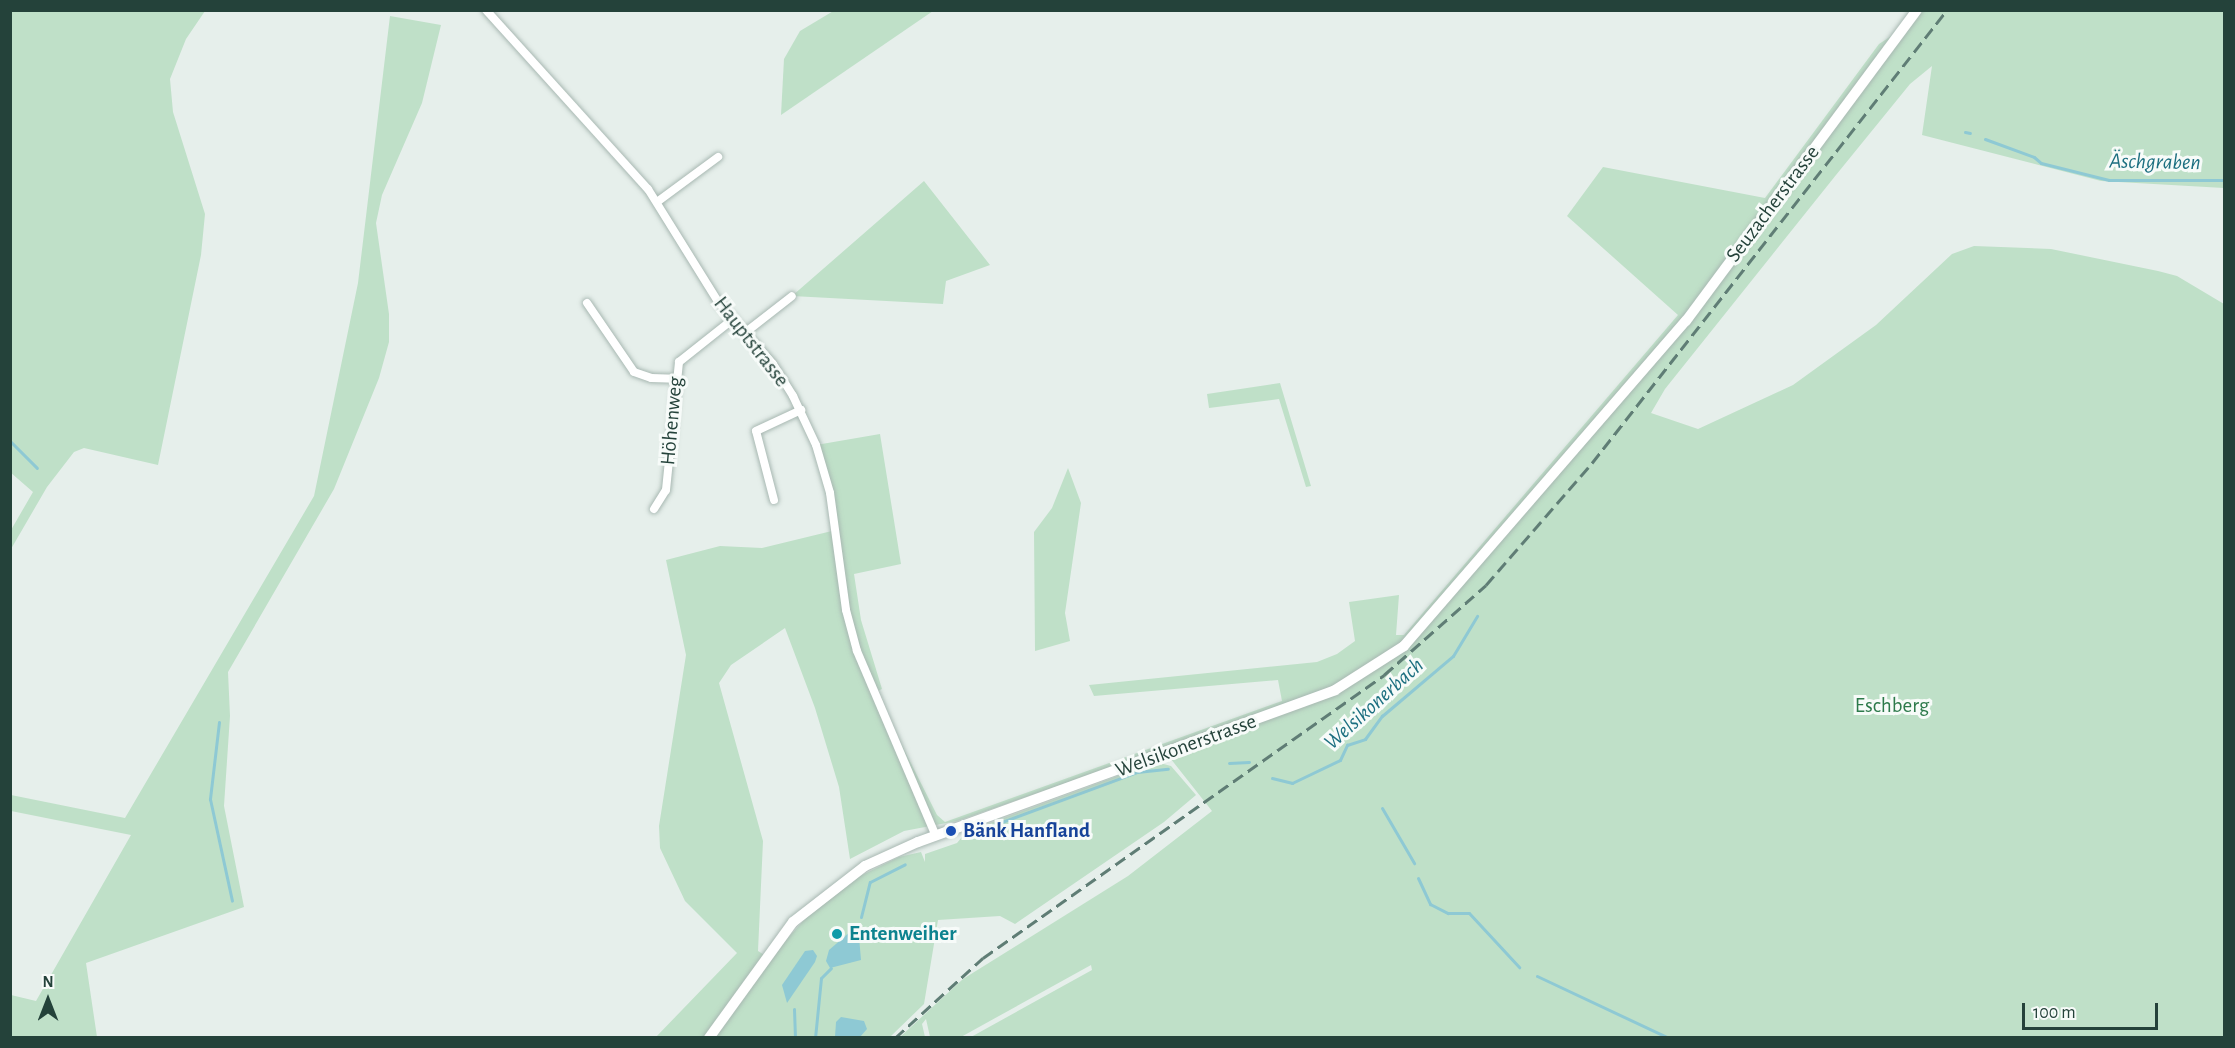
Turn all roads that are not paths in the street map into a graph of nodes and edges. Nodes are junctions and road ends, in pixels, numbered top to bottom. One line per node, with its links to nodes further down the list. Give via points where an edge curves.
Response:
1 (486, 10): 4 (street, Hauptstrasse)
2 (1917, 10): 10 (main road, Seuzacherstrasse, via 1686,321)
3 (718, 158): 4 (street)
4 (657, 202): 7 (street, Hauptstrasse)
5 (792, 296): 8 (street)
6 (587, 303): 9 (street, via 634,372 644,377)
7 (733, 320): 8 (street, Hauptstrasse); 9 (street, Höhenweg, via 681,358)
8 (746, 332): 11 (street, Hauptstrasse, via 773,364)
9 (675, 379): 13 (street, Höhenweg, via 666,490)
10 (1624, 393): 14 (main road, Welsikonerstrasse, via 1433,616 1404,646 1374,668 1314,698)
11 (801, 410): 12 (street, via 756,431); 14 (street, Hauptstrasse, via 830,494 846,610 857,651)
12 (774, 500)
13 (654, 509)
14 (936, 836): 15 (main road, Welsikonerstrasse, via 864,866 817,900 780,938)
15 (709, 1038)

